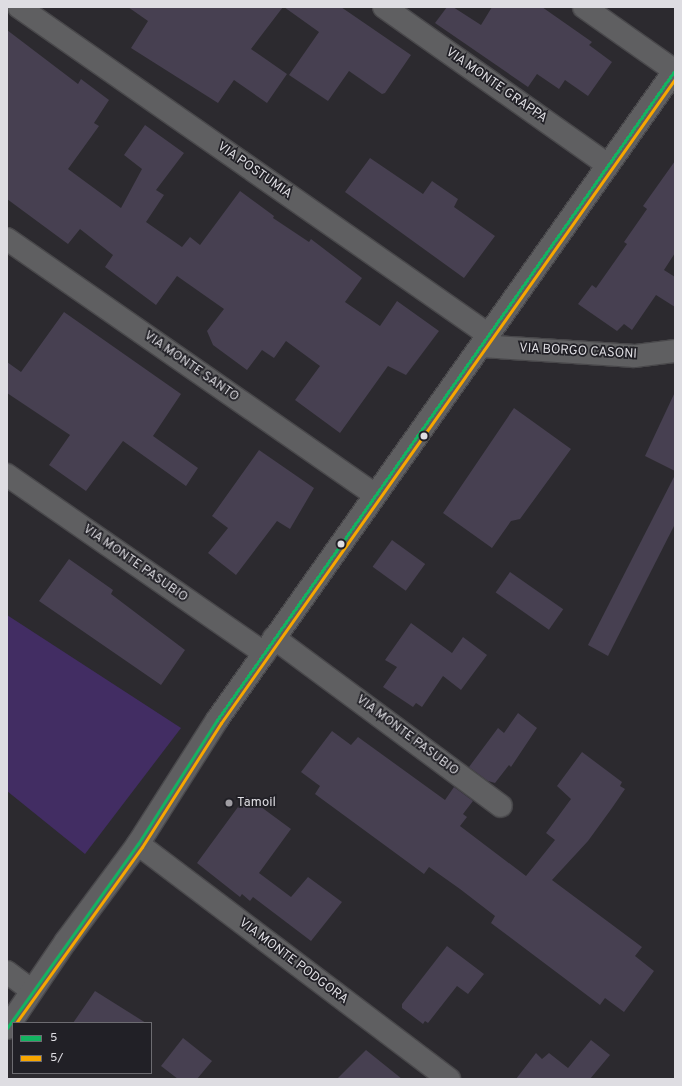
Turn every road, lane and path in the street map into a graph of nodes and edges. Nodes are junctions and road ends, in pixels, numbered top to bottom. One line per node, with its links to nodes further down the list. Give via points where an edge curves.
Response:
1 (19, 7): 7 (street, VIA POSTUMIA)
2 (384, 7): 5 (street, VIA MONTE GRAPPA)
3 (584, 7): 4 (street)
4 (675, 70): 5 (street)
5 (608, 165): 7 (street)
6 (7, 239): 10 (street, VIA MONTE SANTO)
7 (485, 340): 8 (street, VIA BORGO CASONI, via 635,356); 10 (street)
8 (675, 351)
9 (7, 475): 11 (street, VIA MONTE PASUBIO)
10 (375, 495): 11 (street)
11 (269, 645): 12 (street, VIA MONTE PASUBIO); 13 (street, via 217,720)
12 (501, 806)
13 (138, 844): 15 (street, via 66,940); 17 (street, VIA MONTE PODGORA)
14 (7, 972): 15 (street)
15 (32, 991): 16 (street)
16 (7, 1028)
17 (449, 1079)

